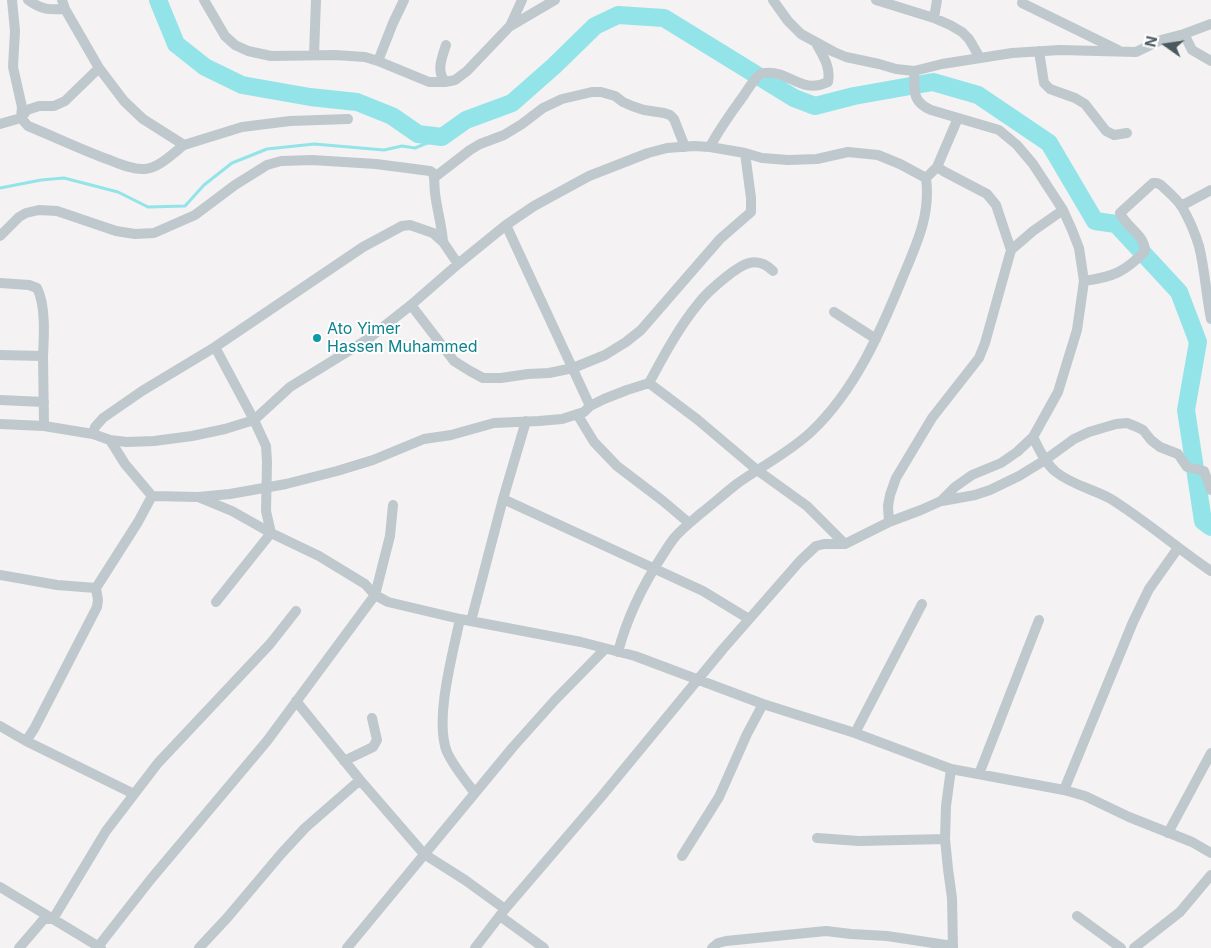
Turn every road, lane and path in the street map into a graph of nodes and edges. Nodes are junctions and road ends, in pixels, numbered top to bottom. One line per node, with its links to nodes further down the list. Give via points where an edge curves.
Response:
1 (12, 0): 28 (street, via 13,67 22,107)
2 (28, 0): 12 (street, via 45,10)
3 (204, 0): 21 (street, via 225,36 248,51 271,56)
4 (316, 0): 21 (street)
5 (404, 0): 23 (street)
6 (522, 0): 15 (street)
7 (555, 0): 15 (street)
8 (773, 0): 17 (street, via 801,34)
9 (876, 0): 13 (street)
10 (937, 0): 13 (street)
11 (1021, 1): 20 (street)
12 (64, 5): 25 (street)
13 (934, 18): 22 (street, via 962,32)
14 (1211, 24): 16 (street)
15 (509, 27): 27 (street, via 467,71 455,80)
16 (1184, 34): 20 (street, via 1136,52); 24 (street, via 1192,50)
17 (816, 43): 26 (street, via 846,57); 35 (street, via 828,66 828,82 812,86 781,75 761,74)
18 (446, 46): 27 (street, via 440,76)
19 (1039, 50): 20 (street); 22 (street); 32 (street, via 1044,83 1050,90 1085,104 1106,131 1114,135)
20 (1121, 51)
21 (314, 55): 23 (street)
22 (980, 58): 26 (street)
23 (378, 61): 27 (street, via 429,82)
24 (1211, 61)
25 (99, 68): 28 (street, via 65,101 27,110); 33 (street, via 124,101 143,119)
26 (914, 71): 29 (street, via 916,98 921,105)
27 (444, 82)
28 (21, 118): 31 (street); 33 (street, via 28,126 83,150 136,168 157,165)
29 (958, 118): 37 (street); 42 (street, via 999,130 1017,145)
30 (348, 119): 33 (street, via 290,120 242,127)
31 (0, 124)
32 (1127, 133)
33 (184, 145)
34 (685, 146): 35 (street); 38 (street, via 670,115 638,108 615,96 592,92 542,108 504,135 475,147); 43 (street, via 648,153 589,176)
35 (710, 147): 36 (street)
36 (745, 153): 39 (street, via 788,160 817,159 848,152 878,156); 58 (street, via 751,212 720,239 641,330 605,354)
37 (937, 166): 39 (street); 46 (street, via 987,194 996,205)
38 (435, 177): 44 (street, via 430,171 376,164 282,161 267,165 195,215 154,233 135,234 57,211 39,210 20,217); 45 (street)
39 (926, 178): 54 (street, via 926,216)
40 (1211, 190): 41 (street)
41 (1181, 206): 50 (street, via 1161,185 1153,183 1120,213 1143,241 1145,251 1113,276); 53 (street, via 1199,246)
42 (1063, 210): 46 (street); 50 (street, via 1079,248)
43 (506, 225): 47 (street); 58 (street)
44 (0, 236)
45 (443, 242): 47 (street); 55 (street, via 433,232 410,225 402,226 364,247)
46 (1011, 250): 80 (street, via 979,358 932,418 896,478 888,506)
47 (458, 264): 51 (street)
48 (773, 271): 59 (street, via 761,263 747,263 708,292 684,322)
49 (0, 282): 57 (street, via 37,288 44,326)
50 (1084, 282): 69 (street, via 1077,330 1058,392)
51 (411, 305): 58 (street, via 454,361 483,378); 64 (street, via 368,339 290,387)
52 (834, 312): 54 (street)
53 (1211, 319)
54 (876, 339): 72 (street, via 829,414 811,432)
55 (215, 348): 64 (street); 68 (street, via 103,418)
56 (0, 355): 57 (street)
57 (43, 356): 61 (street)
58 (573, 368): 62 (street)
59 (649, 383): 62 (street); 72 (street)
60 (0, 400): 61 (street)
61 (44, 402): 67 (street)
62 (590, 406): 63 (street)
63 (577, 414): 65 (street, via 562,419); 81 (street, via 594,442 617,466)
64 (254, 420): 70 (street, via 192,436 154,441); 73 (street, via 266,446)
65 (526, 421): 73 (street, via 494,424 451,436 424,439 373,460); 77 (street)
66 (0, 424): 67 (street)
67 (44, 426): 68 (street)
68 (93, 434): 70 (street)
69 (1032, 437): 71 (street); 78 (street, via 1017,452 1001,463 972,475)
70 (110, 440): 75 (street)
71 (1045, 460): 74 (street, via 1089,432 1127,423 1143,430 1160,447 1178,454 1186,466 1206,473); 78 (street, via 990,490); 84 (street, via 1066,479 1109,498)
72 (757, 470): 81 (street); 83 (street, via 807,506)
73 (267, 488): 76 (street); 82 (street, via 266,511)
74 (1211, 488)
75 (152, 496): 76 (street); 88 (street)
76 (198, 497): 82 (street)
77 (503, 499): 85 (street); 94 (street)
78 (941, 501): 80 (street)
79 (393, 505): 89 (street, via 390,536)
80 (888, 522): 83 (street)
81 (689, 523): 85 (street, via 674,538)
82 (271, 533): 89 (street, via 365,584); 90 (street)
83 (845, 544): 93 (street, via 816,546)
84 (1178, 548): 86 (street); 110 (street, via 1149,589 1133,622)
85 (654, 569): 93 (street, via 703,591); 97 (street, via 622,635)
86 (1211, 571)
87 (0, 575): 88 (street)
88 (96, 588): 104 (street, via 97,607)
89 (375, 595): 94 (street, via 388,602); 99 (street)
90 (216, 602)
91 (922, 604): 103 (street)
92 (296, 611): 112 (street, via 270,644 158,763)
93 (749, 619): 98 (street)
94 (466, 620): 96 (street); 111 (street, via 445,695 444,737 453,763)
95 (1039, 620): 108 (street)
96 (605, 649): 97 (street); 111 (street, via 512,747)
97 (618, 652): 98 (street)
98 (696, 680): 100 (street); 121 (street)
99 (296, 701): 106 (street); 126 (street)
100 (763, 704): 103 (street); 118 (street, via 720,797)
101 (372, 718): 106 (street, via 376,743)
102 (0, 726): 104 (street)
103 (855, 733): 107 (street)
104 (26, 740): 112 (street)
105 (1211, 753): 113 (street)
106 (344, 761): 109 (street)
107 (951, 769): 108 (street); 115 (street)
108 (979, 774): 110 (street)
109 (360, 780): 117 (street); 127 (street, via 305,828)
110 (1064, 790): 113 (street)
111 (475, 793): 117 (street)
112 (134, 794): 123 (street, via 106,831)
113 (1168, 833): 116 (street)
114 (817, 838): 115 (street, via 858,842)
115 (945, 839): 124 (street, via 952,898)
116 (1211, 853)
117 (424, 854): 121 (street, via 465,880); 128 (street)
118 (682, 856)
119 (1211, 874): 133 (street, via 1180,912)
120 (0, 887): 123 (street)
121 (502, 912): 129 (street); 130 (street)
122 (1077, 916): 132 (street)
123 (53, 918): 125 (street, via 44,919); 126 (street)
124 (953, 947): 131 (street, via 886,936 826,931 726,941)
125 (19, 948)
126 (99, 948)
127 (199, 948)
128 (347, 948)
129 (476, 948)
130 (544, 948)
131 (712, 948)
132 (1121, 948)
133 (1134, 948)

